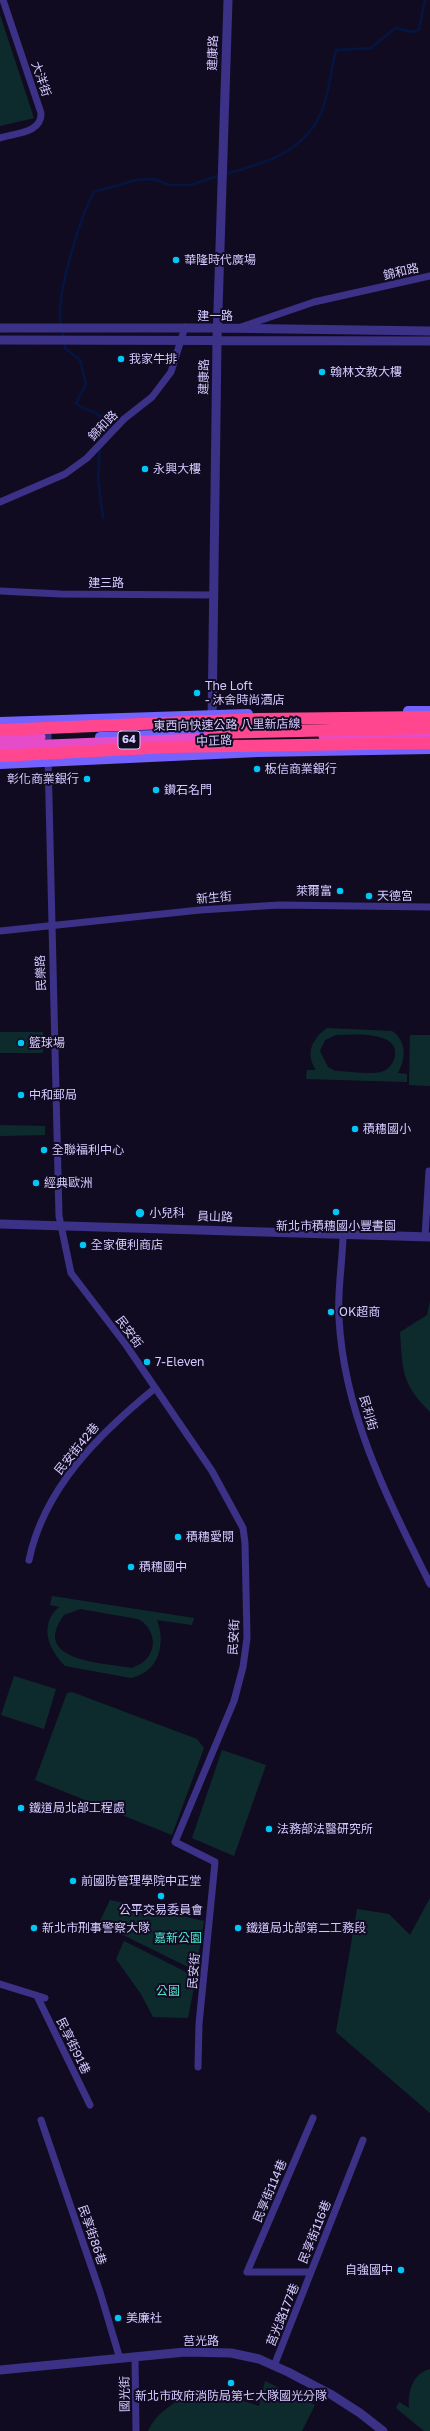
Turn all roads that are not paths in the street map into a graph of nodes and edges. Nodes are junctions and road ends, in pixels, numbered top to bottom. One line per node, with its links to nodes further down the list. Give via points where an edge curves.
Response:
1 (3, 0): 3 (street, 大洋街, via 42,121 36,128)
2 (228, 0): 7 (street, 建康路)
3 (0, 138)
4 (430, 276): 8 (street, 錦和路, via 314,302)
5 (0, 328): 6 (street, 建一路)
6 (185, 328): 7 (street, 建一路); 11 (street, 錦和路)
7 (217, 328): 8 (street, 建一路); 12 (street, 建康路)
8 (239, 328): 9 (street, 建一路)
9 (430, 331)
10 (0, 340): 11 (street, 建一路)
11 (181, 340): 12 (street, 建一路); 14 (street, 錦和路, via 171,372 152,397 124,419 87,458 65,474)
12 (217, 340): 13 (street, 建一路); 16 (street, 建康路)
13 (430, 341)
14 (0, 502)
15 (0, 591): 16 (street, 建三路)
16 (212, 595): 18 (street, 建康路)
17 (430, 711): 18 (main road)
18 (212, 714): 20 (main road); 25 (street, 建康路)
19 (430, 717): 24 (highway, via 258,719)
20 (48, 720): 21 (main road); 28 (street, 民樂路)
21 (0, 722)
22 (430, 725): 27 (highway, 東西向快速公路 八里新店線 / 64, via 257,728)
23 (430, 728): 25 (highway)
24 (0, 730)
25 (212, 733): 28 (main road); 33 (street, 建康路)
26 (430, 735): 31 (highway, 東西向快速公路 八里新店線 / 64, via 170,738)
27 (0, 738)
28 (48, 740): 29 (main road); 35 (street, 民樂路)
29 (0, 742)
30 (430, 743): 34 (highway, via 169,748)
31 (0, 747)
32 (430, 749): 33 (main road, 中正路)
33 (212, 754): 35 (main road, 中正路)
34 (0, 756)
35 (48, 762): 36 (main road, 中正路); 38 (street, 民樂路)
36 (0, 764)
37 (430, 907): 38 (street, 新生街, via 279,905 200,910)
38 (51, 926): 39 (street, 新生街); 42 (street, 民樂路)
39 (0, 931)
40 (429, 1171): 44 (street)
41 (0, 1224): 42 (street, 員山路)
42 (60, 1226): 43 (street, 員山路); 45 (street, 民安街, via 71,1273 130,1350)
43 (344, 1233): 44 (street, 員山路); 47 (street, 民利街, via 339,1318 354,1412 377,1475)
44 (427, 1237)
45 (154, 1388): 46 (street, 民安街42巷, via 115,1421 73,1468 37,1528); 51 (street, 民安街, via 212,1471 243,1528 245,1543 247,1638 243,1667 234,1701 175,1842 215,1862 199,2024)
46 (29, 1560)
47 (430, 1584)
48 (0, 1984): 49 (street)
49 (37, 1996): 50 (street); 52 (street, 民享街91巷)
50 (45, 1998)
51 (198, 2066)
52 (90, 2105)
53 (313, 2118): 56 (street, 民享街114巷)
54 (41, 2120): 59 (street, 民享街86巷, via 100,2292)
55 (363, 2140): 57 (street, 民享街116巷)
56 (247, 2272): 57 (street, 民享街116巷)
57 (311, 2272): 60 (street, 莒光路177巷)
58 (135, 2357): 59 (street, 莒光路); 60 (street, 莒光路, via 212,2351 259,2359); 62 (street, 國光街)
59 (120, 2359): 61 (street, 莒光路)
60 (274, 2366): 63 (street, 莒光路, via 332,2395)
61 (0, 2370)
62 (136, 2431)
63 (383, 2431)

